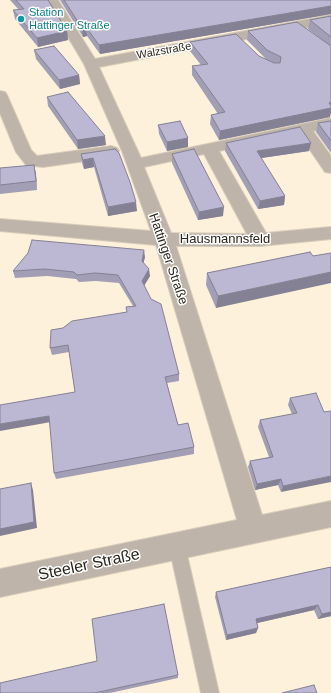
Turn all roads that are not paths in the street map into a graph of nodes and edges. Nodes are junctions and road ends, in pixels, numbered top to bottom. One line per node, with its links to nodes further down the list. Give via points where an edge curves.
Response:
1 (55, 0): 3 (street, Hattinger Straße)
2 (331, 19): 3 (street, Walzstraße, via 240,40)
3 (91, 64): 8 (street, Hattinger Straße)
4 (0, 94): 8 (street, via 24,152 32,161 43,162 119,150)
5 (331, 123): 6 (street)
6 (304, 129): 7 (street); 9 (street)
7 (210, 148): 8 (street); 13 (street)
8 (132, 157): 12 (street, Hattinger Straße)
9 (331, 168)
10 (0, 225): 12 (street, Hausmannsfeld)
11 (331, 233): 13 (street, Hausmannsfeld)
12 (164, 238): 13 (street, Hausmannsfeld); 15 (street, Hattinger Straße)
13 (260, 240)
14 (331, 514): 15 (street, Steeler Straße)
15 (254, 530): 16 (street, Steeler Straße)
16 (177, 546): 17 (street, Steeler Straße); 18 (lane)
17 (0, 583)
18 (210, 693)

